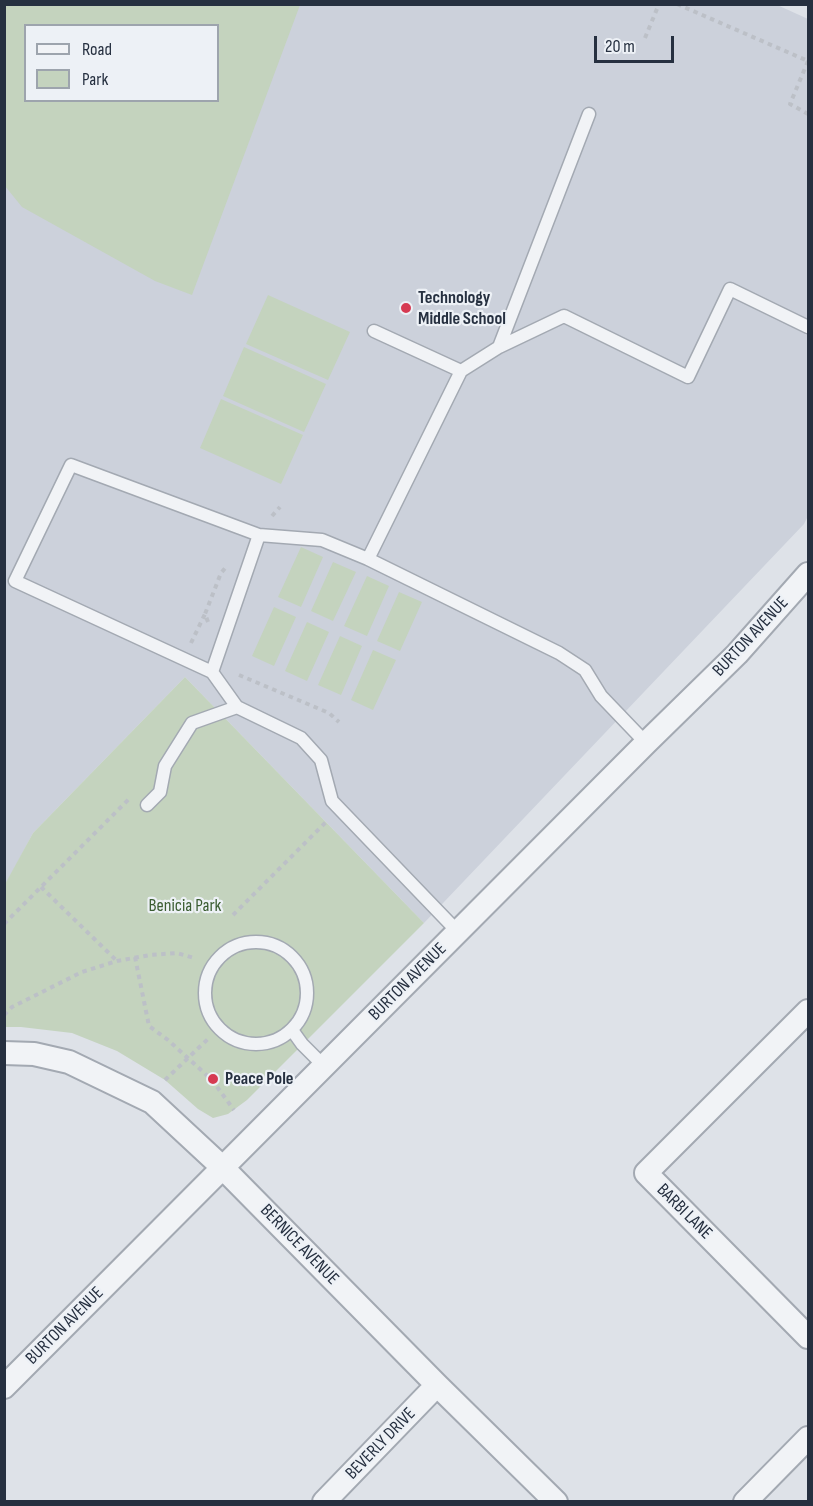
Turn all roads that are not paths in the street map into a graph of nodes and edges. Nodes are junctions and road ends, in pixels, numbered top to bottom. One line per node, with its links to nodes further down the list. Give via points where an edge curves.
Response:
1 (589, 114): 4 (lane)
2 (808, 327): 4 (lane, via 730,288 688,377 564,316)
3 (374, 331): 5 (lane)
4 (499, 347): 5 (lane)
5 (461, 371): 7 (lane)
6 (258, 534): 7 (lane, via 322,540); 9 (lane); 9 (lane, via 71,465 15,581)
7 (368, 559): 11 (lane, via 559,653 585,670 601,696)
8 (808, 574): 11 (street, BURTON AVENUE, via 737,654)
9 (212, 672): 10 (lane)
10 (237, 707): 12 (lane, via 192,723 165,766 160,792); 13 (lane, via 301,738 321,760 332,801)
11 (646, 743): 13 (street, BURTON AVENUE)
12 (147, 805)
13 (458, 932): 17 (street, BURTON AVENUE)
14 (808, 1011): 19 (street, BARBI LANE, via 646,1173)
15 (292, 1030): 15 (lane, via 278,1040 243,1043 215,1024 207,1008 205,991 208,974 217,959 244,942 261,941 277,945 291,955 307,984 302,1016); 17 (lane)
16 (4, 1053): 18 (street, BERNICE AVENUE, via 34,1054 69,1062 152,1102)
17 (324, 1066): 18 (street, BURTON AVENUE)
18 (222, 1167): 20 (street, BERNICE AVENUE); 21 (street, BURTON AVENUE)
19 (808, 1337)
20 (437, 1385): 23 (street, BEVERLY DRIVE); 24 (street, BERNICE AVENUE)
21 (4, 1387)
22 (808, 1438): 25 (street)
23 (324, 1502)
24 (556, 1502)
25 (745, 1502)

